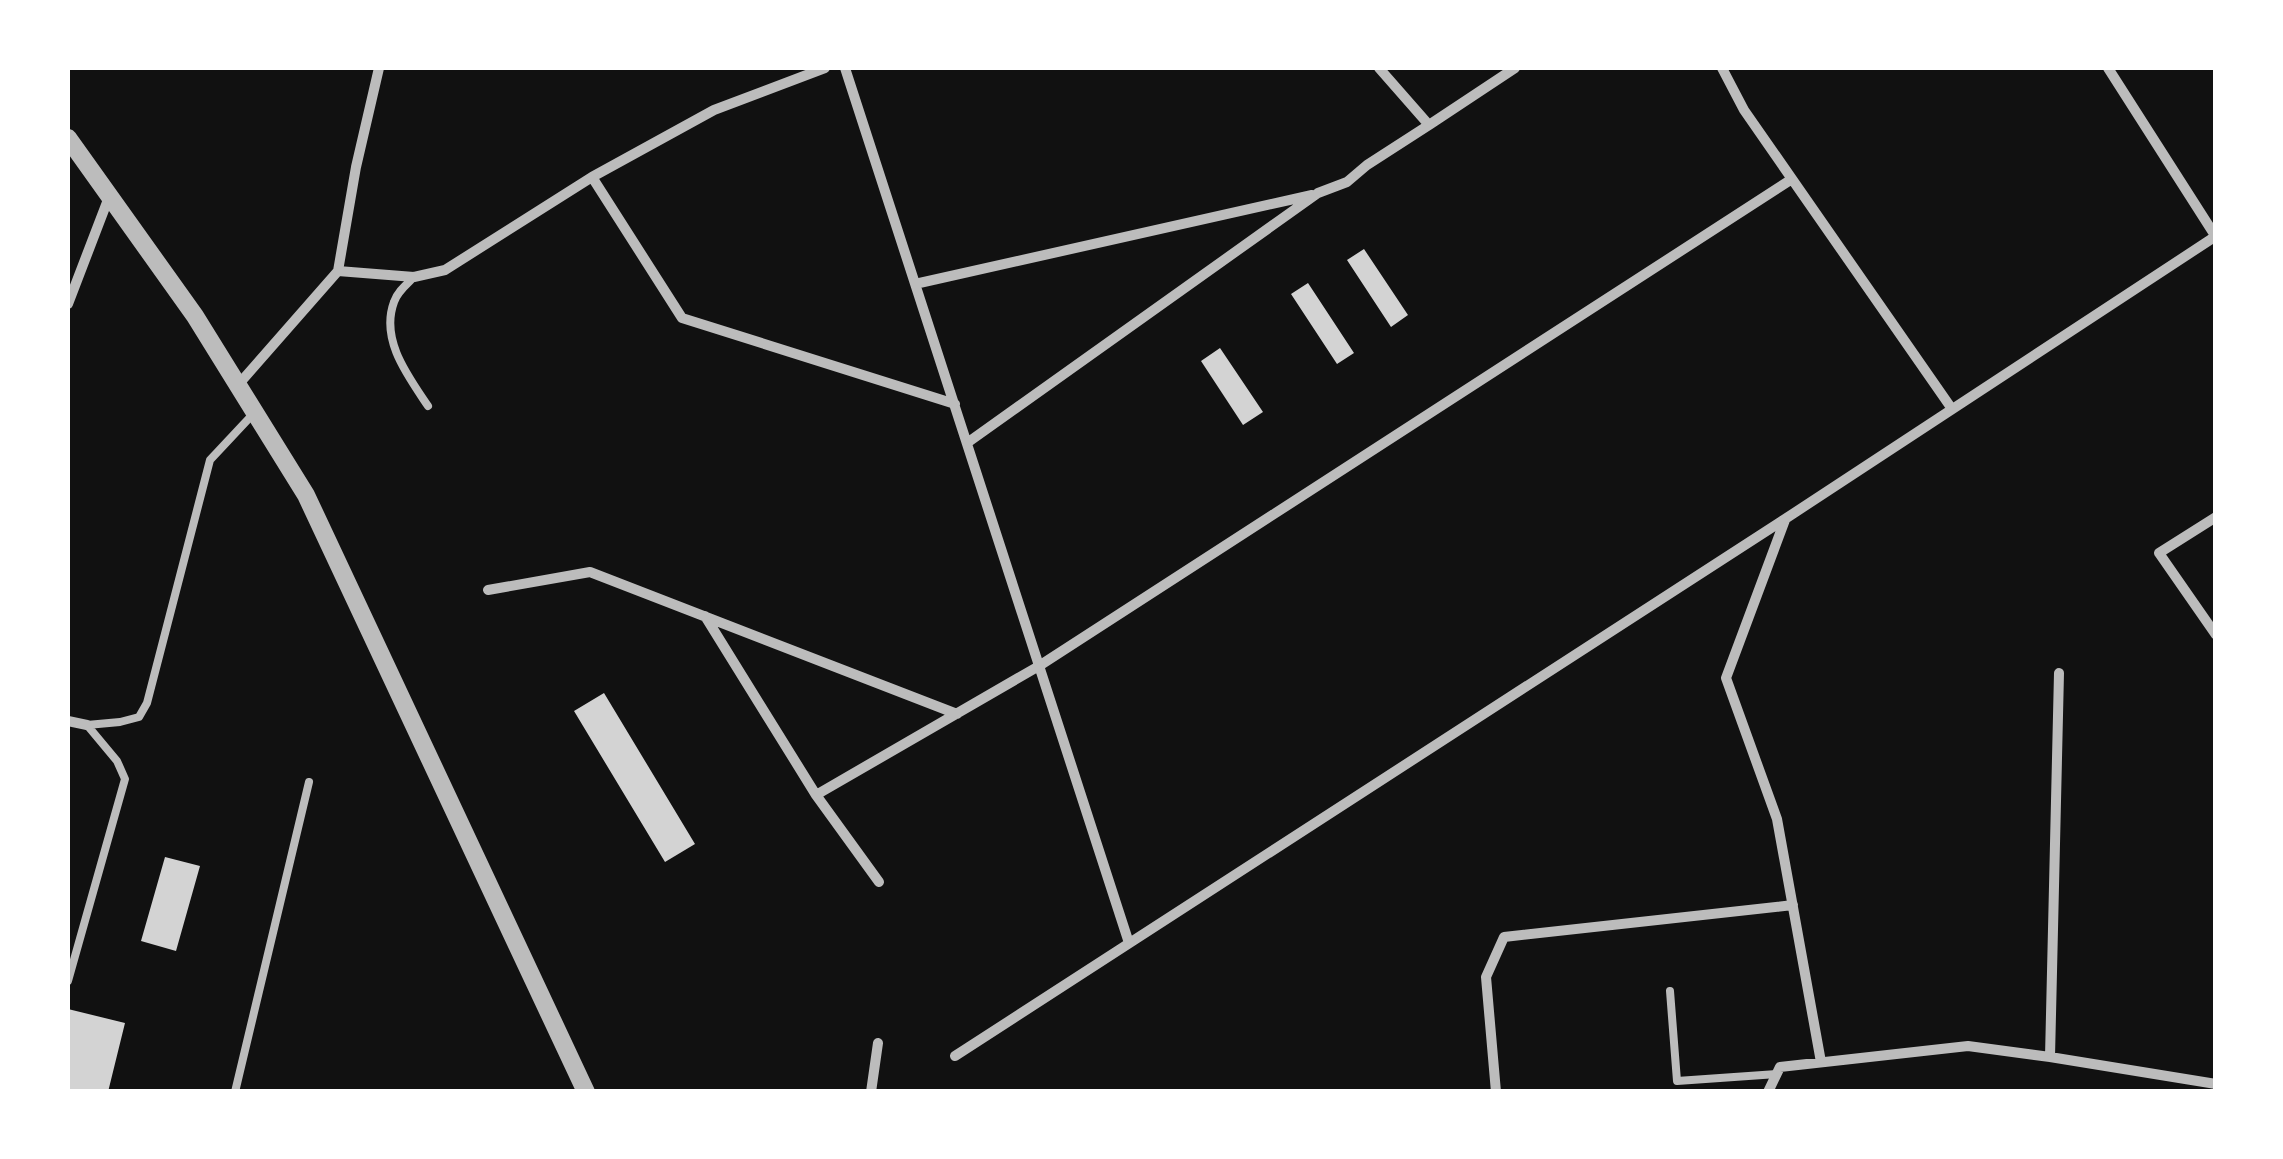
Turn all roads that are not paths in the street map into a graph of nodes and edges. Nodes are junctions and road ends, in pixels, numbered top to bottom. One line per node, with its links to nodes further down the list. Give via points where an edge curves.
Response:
1 (379, 68): 15 (street)
2 (824, 68): 10 (street, via 714,110)
3 (845, 68): 17 (street)
4 (1379, 68): 8 (street)
5 (1516, 68): 8 (street)
6 (1722, 68): 11 (street)
7 (2108, 68): 14 (street)
8 (1429, 125): 12 (street, via 1347,182)
9 (68, 138): 13 (street)
10 (592, 177): 16 (street, via 445,270); 20 (street, via 682,318)
11 (1792, 180): 22 (street); 30 (street)
12 (1318, 193): 17 (street); 24 (street)
13 (110, 196): 18 (street); 19 (street)
14 (2215, 237): 22 (street)
15 (338, 271): 16 (street); 19 (street)
16 (414, 277): 21 (lane, via 394,302 390,321 399,363)
17 (915, 284): 20 (street)
18 (68, 304)
19 (238, 385): 23 (street)
20 (955, 404): 24 (street)
21 (428, 406)
22 (1952, 409): 26 (street)
23 (255, 412): 34 (lane, via 210,460 147,703 139,717); 50 (street, via 306,495)
24 (967, 443): 30 (street)
25 (2216, 517): 29 (street, via 2159,553)
26 (1785, 519): 38 (street, via 1726,678 1777,819); 39 (street)
27 (488, 590): 28 (street, via 590,572)
28 (705, 616): 32 (street); 36 (street)
29 (2216, 635)
30 (1039, 666): 32 (street); 39 (street)
31 (2060, 673): 44 (street)
32 (957, 714): 36 (street)
33 (68, 721): 34 (street)
34 (88, 724): 40 (lane, via 124,779)
35 (309, 782): 49 (lane)
36 (816, 795): 37 (street)
37 (879, 882)
38 (1793, 904): 45 (street); 52 (street, via 1504,937 1486,977)
39 (1129, 943): 43 (street)
40 (68, 980)
41 (1670, 991): 46 (lane, via 1677,1081)
42 (878, 1043): 51 (street)
43 (955, 1056)
44 (2050, 1057): 45 (street, via 1968,1046); 47 (street)
45 (1821, 1062): 46 (street, via 1780,1067)
46 (1777, 1074): 53 (street)
47 (2182, 1078): 48 (street); 54 (street)
48 (2216, 1084)
49 (235, 1092)
50 (586, 1092)
51 (871, 1092)
52 (1496, 1092)
53 (1768, 1092)
54 (2180, 1092)

